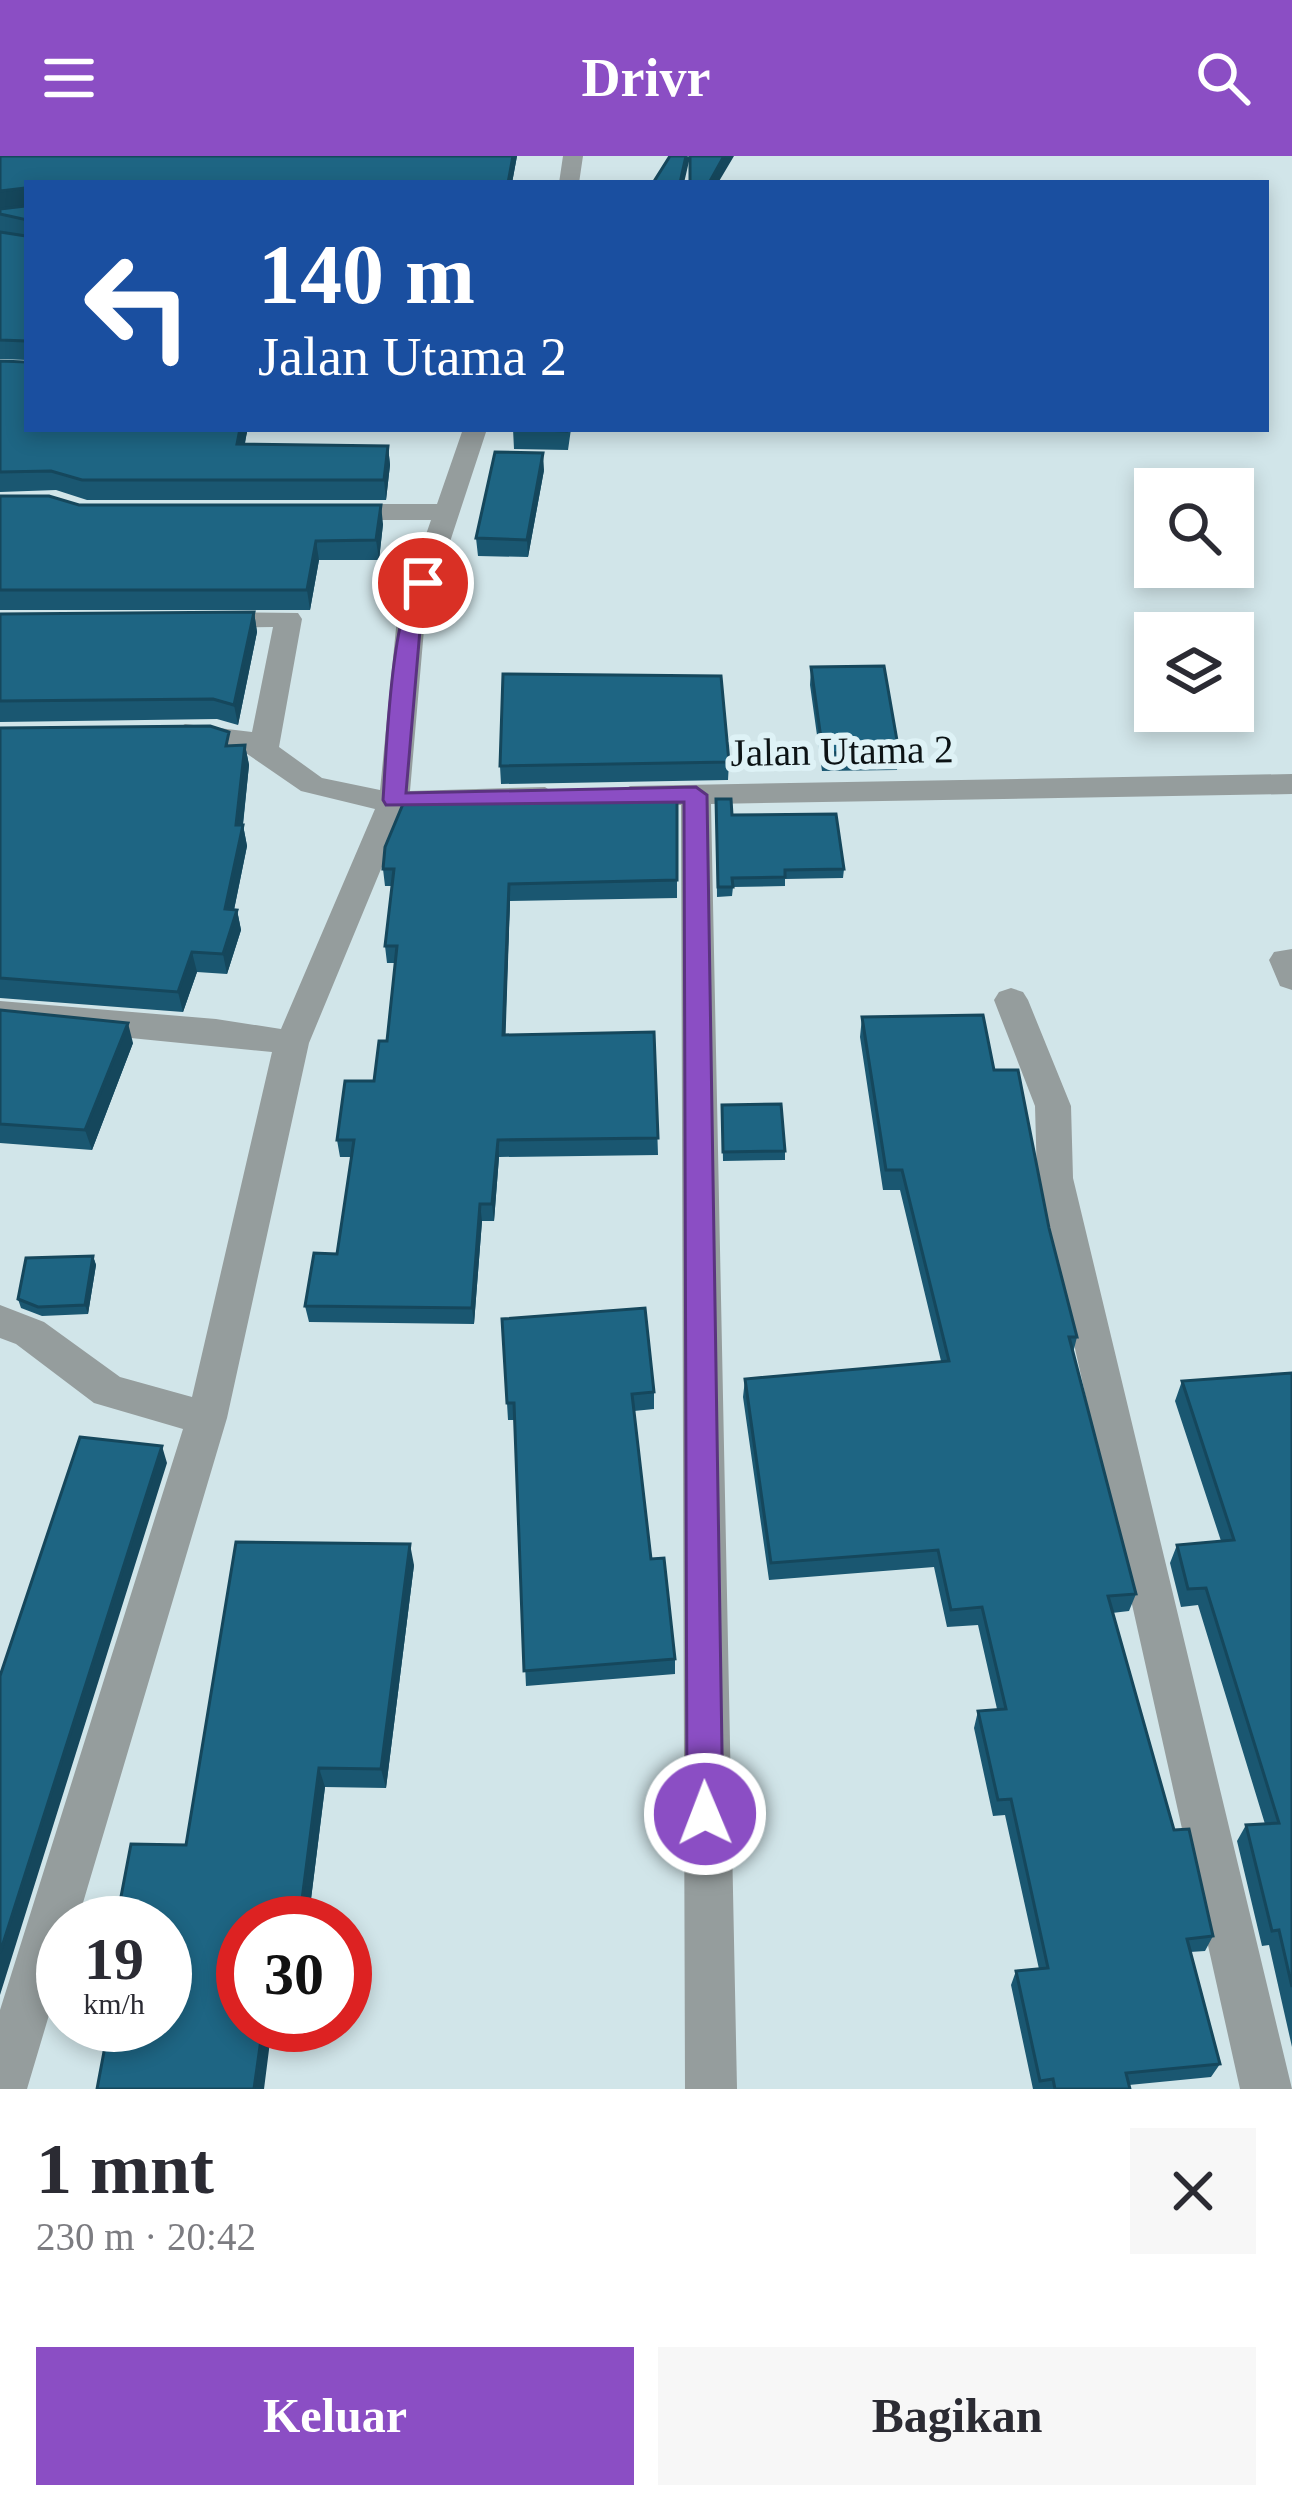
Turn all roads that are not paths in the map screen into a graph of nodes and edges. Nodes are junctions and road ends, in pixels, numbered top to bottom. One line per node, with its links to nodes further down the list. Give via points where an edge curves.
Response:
1 (474, 432): 3 (street)
2 (294, 512): 3 (street)
3 (448, 512): 9 (street, via 411,618)
4 (184, 620): 6 (street, via 288,620)
5 (152, 734): 6 (street, via 217,733)
6 (264, 748): 9 (street, Jalan Utama 2, via 307,783)
7 (1292, 784): 8 (street, Jalan Utama 2)
8 (696, 795): 9 (street, Jalan Utama 2); 18 (street)
9 (394, 800): 14 (street)
10 (1292, 960): 11 (street)
11 (1292, 978)
12 (1010, 1000): 19 (street, via 1053,1106 1055,1178)
13 (0, 1013): 14 (street)
14 (292, 1043): 16 (street)
15 (0, 1321): 16 (street, via 108,1390)
16 (207, 1418): 17 (street)
17 (1, 2089)
18 (711, 2089)
19 (1266, 2089)

